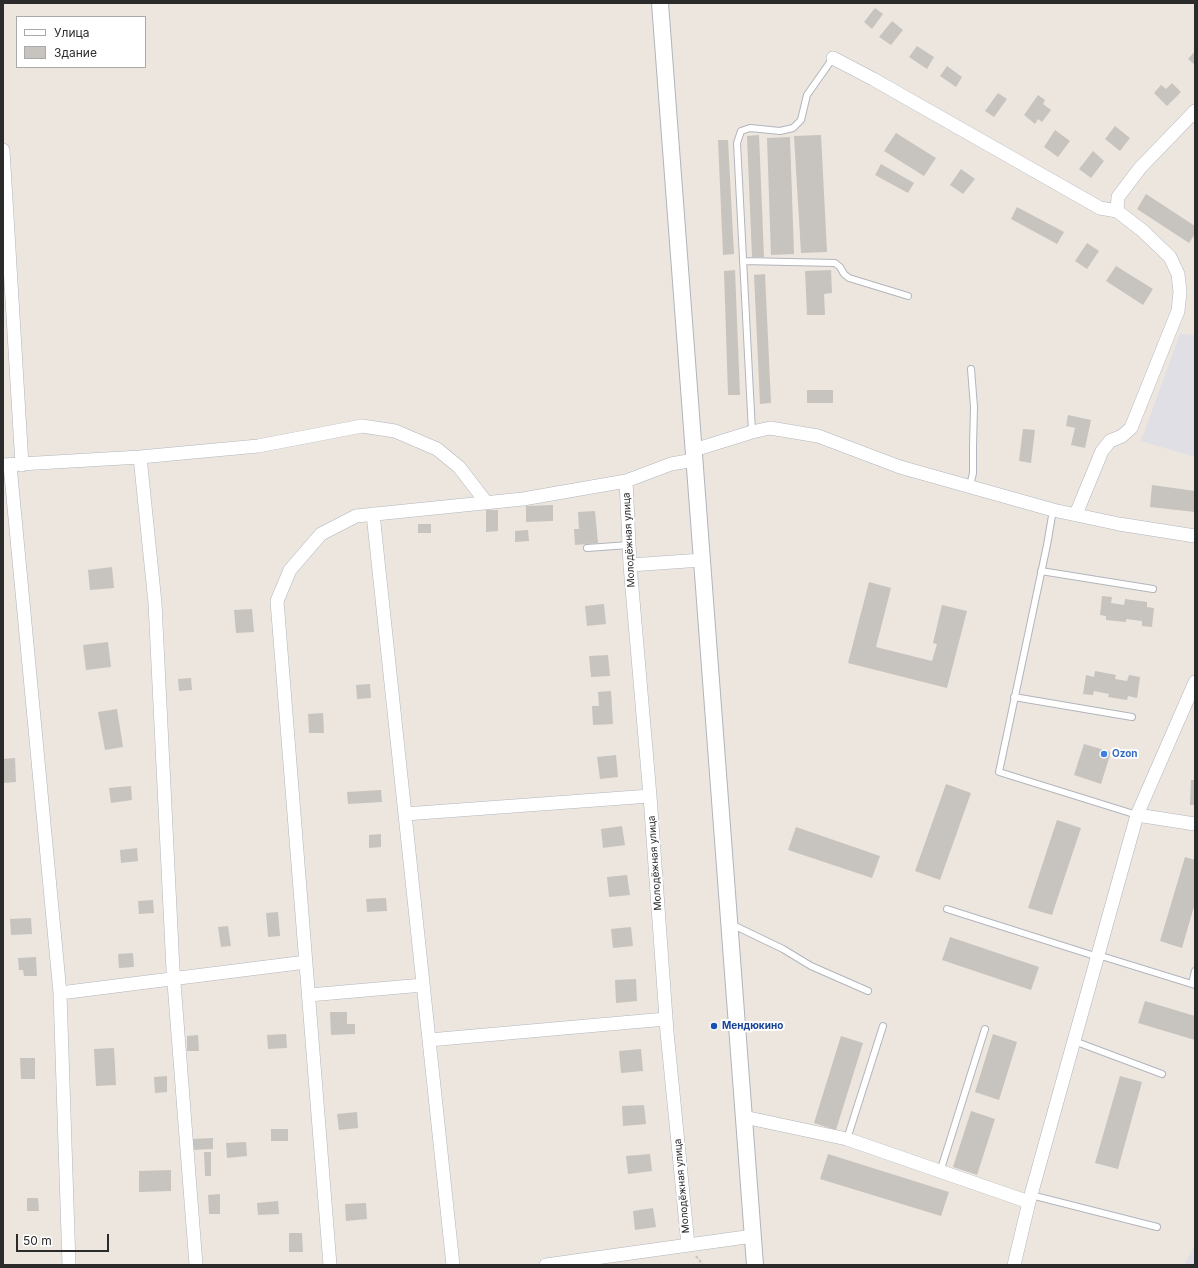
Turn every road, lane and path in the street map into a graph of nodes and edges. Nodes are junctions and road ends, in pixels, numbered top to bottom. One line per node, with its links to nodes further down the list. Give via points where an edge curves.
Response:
1 (660, 3): 10 (street)
2 (833, 58): 5 (street, via 1100,208); 6 (lane, via 807,95 801,120 793,128 780,131 750,128 741,131 737,143)
3 (1195, 111): 5 (street, via 1140,168 1118,197)
4 (3, 150): 12 (street)
5 (1117, 211): 18 (street, via 1170,257 1178,274 1178,311 1131,428 1122,436 1110,440 1102,451)
6 (743, 261): 7 (lane, via 835,263 849,278); 9 (lane)
7 (908, 296)
8 (971, 369): 14 (lane, via 974,446)
9 (752, 432): 10 (street); 14 (street, via 770,428 818,436 900,467)
10 (694, 455): 13 (street); 22 (street)
11 (140, 457): 12 (street); 15 (street, via 258,446 362,426 395,431 437,449 459,468); 38 (street, via 156,603)
12 (12, 465): 42 (street)
13 (626, 481): 15 (street, via 523,499); 20 (street, Молодёжная улица)
14 (970, 486): 16 (street)
15 (486, 502): 17 (street)
16 (1053, 510): 18 (street); 24 (lane)
17 (373, 514): 30 (street); 36 (street, via 356,516 321,534 290,570 278,601)
18 (1076, 514): 19 (street, via 1119,524)
19 (1195, 536)
20 (629, 545): 21 (lane); 23 (street, Молодёжная улица)
21 (587, 548)
22 (702, 560): 23 (street); 34 (street)
23 (630, 565): 29 (street, Молодёжная улица)
24 (1041, 571): 25 (lane); 27 (lane)
25 (1153, 589)
26 (1195, 682): 31 (street)
27 (1014, 697): 28 (lane); 31 (lane, via 999,772)
28 (1132, 717)
29 (650, 796): 30 (street); 44 (street, Молодёжная улица)
30 (405, 814): 39 (street)
31 (1137, 815): 32 (street); 35 (street)
32 (1195, 824)
33 (947, 910): 35 (lane)
34 (729, 923): 41 (lane, via 783,949 810,966); 50 (street)
35 (1098, 956): 40 (lane); 48 (street)
36 (306, 962): 38 (street); 43 (street)
37 (1195, 971): 40 (lane)
38 (174, 980): 42 (street); 58 (street)
39 (423, 985): 43 (street); 47 (street)
40 (1193, 985)
41 (868, 991)
42 (60, 993): 57 (street)
43 (309, 995): 59 (street)
44 (666, 1019): 47 (street); 56 (street, Молодёжная улица)
45 (883, 1026): 51 (lane)
46 (985, 1029): 52 (lane)
47 (429, 1040): 60 (street)
48 (1074, 1041): 49 (lane); 53 (street)
49 (1162, 1074)
50 (744, 1117): 51 (street); 55 (street)
51 (847, 1139): 52 (street)
52 (940, 1172): 53 (street)
53 (1030, 1199): 54 (lane); 63 (street)
54 (1157, 1227)
55 (753, 1236): 56 (street); 62 (street)
56 (688, 1245): 61 (street)
57 (69, 1265)
58 (196, 1265)
59 (330, 1265)
60 (453, 1265)
61 (546, 1265)
62 (755, 1265)
63 (1014, 1265)

